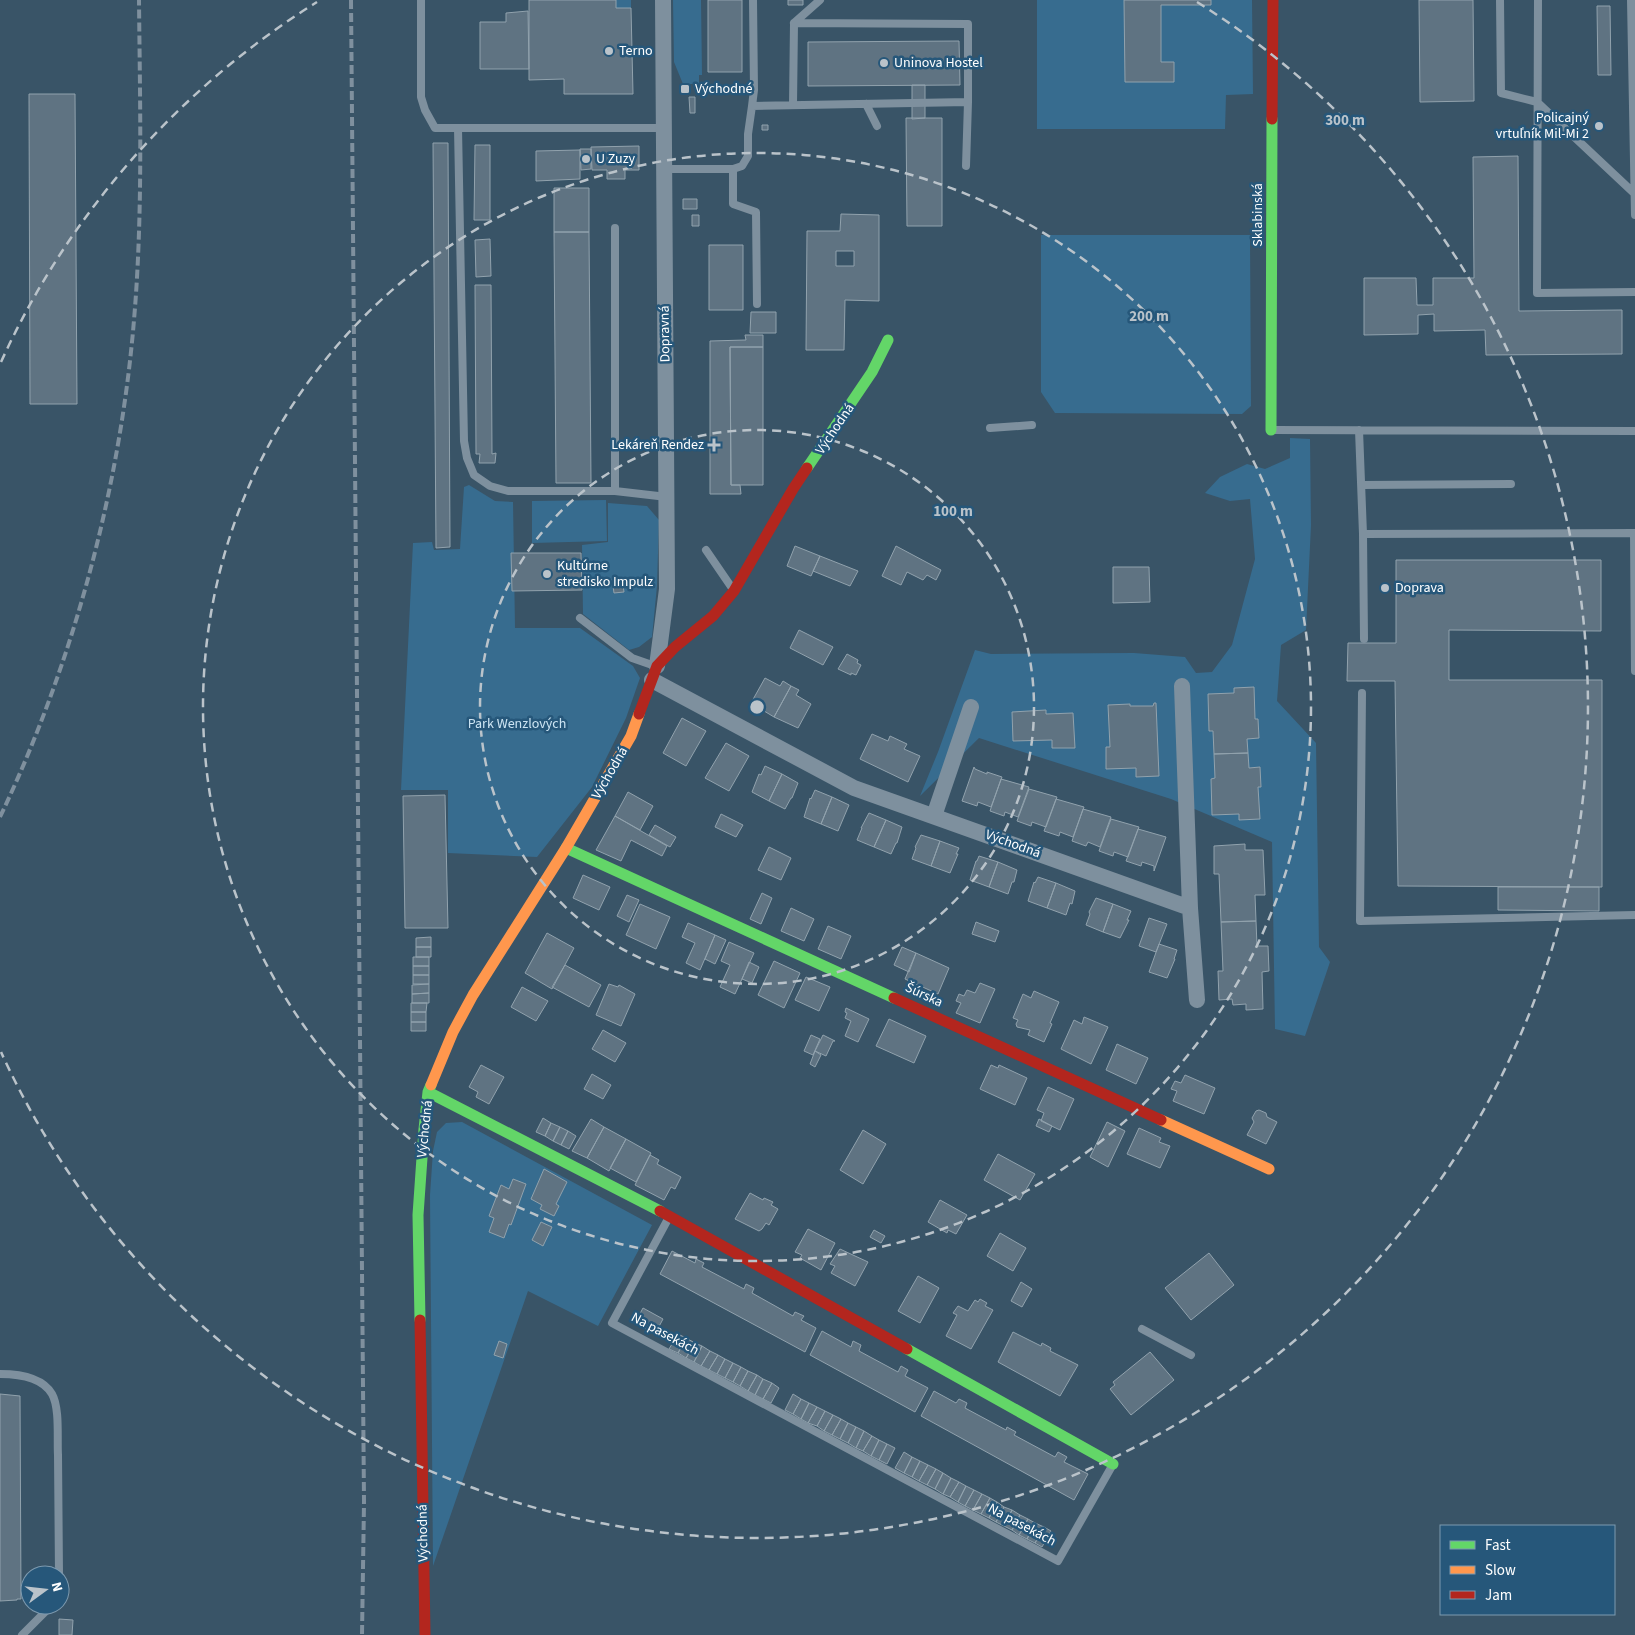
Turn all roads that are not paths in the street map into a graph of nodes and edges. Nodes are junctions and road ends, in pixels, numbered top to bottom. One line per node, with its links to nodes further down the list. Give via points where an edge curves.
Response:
1 (421, 0): 16 (lane, via 421,97 435,128)
2 (663, 0): 17 (street, Dopravná)
3 (753, 0): 14 (lane)
4 (820, 0): 9 (lane)
5 (1273, 0): 29 (street, Sklabinská)
6 (1500, 0): 11 (lane, via 1502,93)
7 (1538, 0): 11 (lane)
8 (1631, 0): 21 (lane)
9 (794, 23): 10 (lane, via 968,24); 13 (lane)
10 (968, 102): 12 (lane); 18 (lane)
11 (1537, 102): 21 (lane); 24 (lane, via 1537,293)
12 (866, 104): 13 (lane); 15 (lane)
13 (793, 105): 14 (lane)
14 (752, 106): 20 (lane, via 748,156 742,166)
15 (877, 126)
16 (458, 128): 17 (lane); 34 (lane, via 464,441 474,475 490,486 508,490)
17 (665, 128): 19 (street, Dopravná)
18 (966, 166)
19 (665, 169): 20 (lane); 35 (street, Dopravná)
20 (733, 169): 25 (lane, via 733,204 756,212)
21 (1635, 194): 22 (lane)
22 (1635, 215)
23 (616, 228): 34 (lane)
24 (1635, 292)
25 (757, 304)
26 (888, 340): 38 (street, Východná, via 872,372 793,489)
27 (1032, 425): 28 (lane)
28 (990, 428)
29 (1271, 430): 30 (lane)
30 (1359, 430): 31 (lane); 33 (lane)
31 (1635, 431)
32 (1511, 484): 33 (lane)
33 (1362, 485): 36 (lane)
34 (615, 491): 35 (lane)
35 (667, 497): 42 (street, Dopravná, via 667,589)
36 (1363, 534): 40 (lane); 41 (lane, via 1634,533)
37 (706, 550): 38 (lane)
38 (734, 592): 42 (street, Východná, via 713,616 675,647)
39 (580, 618): 42 (lane)
40 (1364, 639)
41 (1635, 670)
42 (654, 673): 46 (street, Východná, via 854,788); 47 (street, Východná, via 631,736)
43 (1182, 686): 48 (street)
44 (1362, 693): 49 (lane, via 1360,921)
45 (971, 707): 46 (street)
46 (934, 816): 48 (street, Východná)
47 (566, 848): 51 (street, Východná, via 469,1003); 52 (street, Šúrska)
48 (1190, 908): 50 (street)
49 (1635, 915)
50 (1197, 1000)
51 (428, 1092): 53 (street, Na pasekách); 61 (street, Východná, via 418,1215)
52 (1269, 1169)
53 (669, 1216): 57 (street, Na pasekách); 57 (lane, Na pasekách, via 612,1324 1058,1561)
54 (1142, 1329): 55 (lane)
55 (1191, 1355)
56 (0, 1374): 58 (lane, via 16,1374 35,1380 52,1394 57,1424)
57 (1113, 1464)
58 (59, 1565)
59 (42, 1615): 60 (lane)
60 (22, 1635)
61 (425, 1635)

